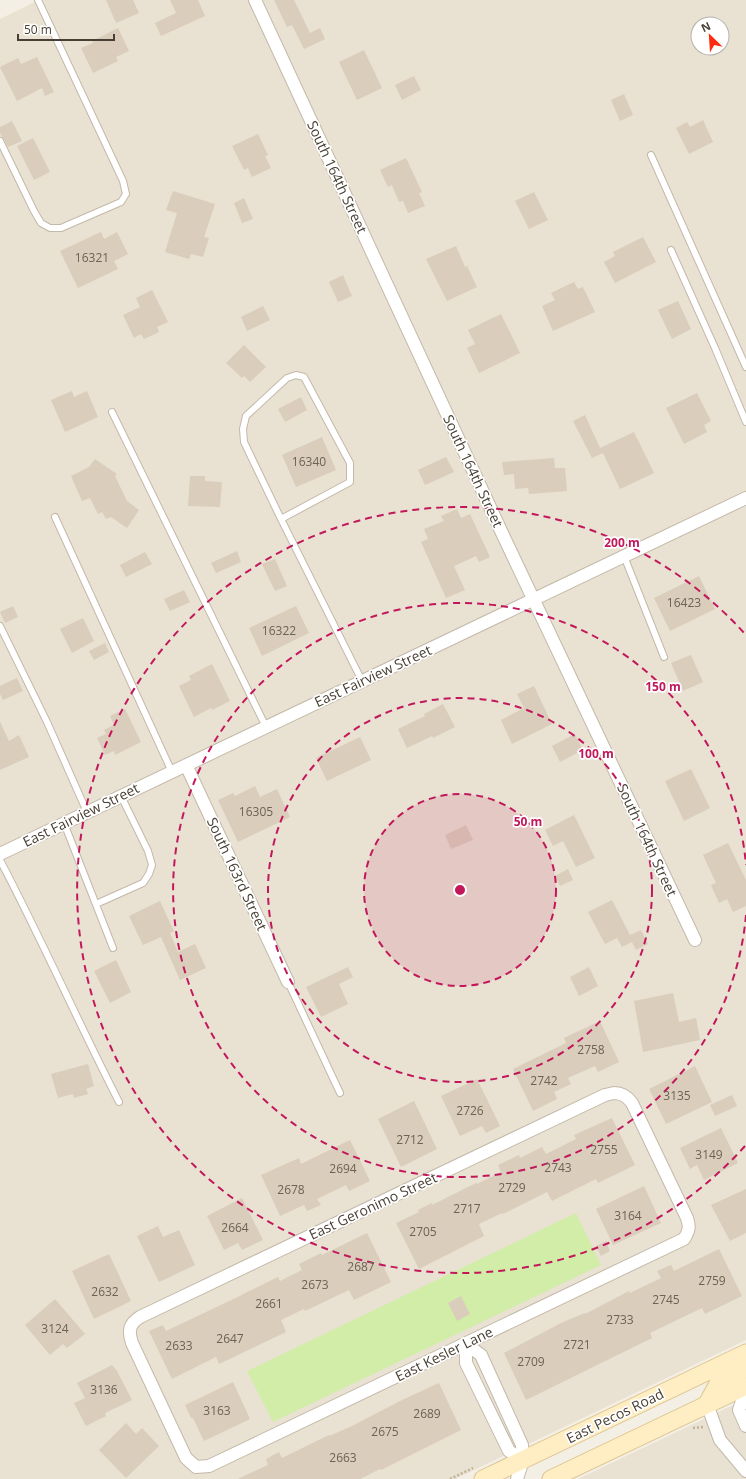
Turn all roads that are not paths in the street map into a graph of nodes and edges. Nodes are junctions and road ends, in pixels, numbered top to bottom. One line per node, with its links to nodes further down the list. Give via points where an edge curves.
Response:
1 (38, 0): 3 (lane, via 123,182 126,194 121,202 61,228 50,228 41,223 34,211)
2 (255, 0): 13 (street, South 164th Street)
3 (0, 141)
4 (651, 155): 6 (lane)
5 (671, 250): 8 (lane)
6 (746, 367)
7 (112, 412): 17 (lane)
8 (746, 422)
9 (746, 498): 12 (street, East Fairview Street)
10 (56, 517): 19 (lane)
11 (281, 519): 11 (lane, via 350,482 351,477 350,463 308,383 304,377 296,375 287,378 246,416 243,429 244,442); 16 (lane)
12 (624, 556): 13 (street, East Fairview Street); 15 (lane)
13 (534, 599): 16 (street, East Fairview Street); 26 (street, South 164th Street)
14 (0, 626): 21 (lane)
15 (664, 657)
16 (362, 681): 17 (street, East Fairview Street)
17 (266, 726): 18 (street, East Fairview Street)
18 (186, 765): 19 (street, East Fairview Street); 28 (street, South 163rd Street)
19 (172, 772): 20 (street, East Fairview Street)
20 (121, 796): 21 (street, East Fairview Street); 25 (lane, via 152,865 143,883)
21 (87, 812): 22 (street, East Fairview Street)
22 (64, 823): 23 (street, East Fairview Street); 25 (lane)
23 (0, 854)
24 (0, 860): 30 (lane)
25 (96, 904): 27 (lane)
26 (695, 940)
27 (113, 948)
28 (288, 982): 29 (lane)
29 (340, 1093)
30 (119, 1102)
31 (689, 1232): 32 (street, East Kesler Lane, via 684,1239); 42 (street, East Geronimo Street, via 687,1218 628,1098 621,1093 605,1095 569,1112 134,1321 129,1335 132,1343 186,1458)
32 (466, 1344): 36 (street, via 481,1355); 38 (street, via 466,1363); 42 (street, East Kesler Lane, via 209,1466)
33 (746, 1353): 41 (main road, East Pecos Road)
34 (746, 1368): 39 (main road, via 720,1380)
35 (746, 1386): 39 (main road, East Pecos Road)
36 (496, 1387): 38 (street); 41 (street, via 522,1445)
37 (746, 1389): 40 (street, via 739,1410)
38 (481, 1394): 41 (street, via 509,1451)
39 (707, 1404): 43 (street, via 720,1440); 46 (main road, East Pecos Road)
40 (746, 1426)
41 (523, 1460): 44 (main road, East Pecos Road); 45 (street)
42 (196, 1467)
43 (746, 1471)
44 (483, 1479)
45 (517, 1479)
46 (551, 1479)

